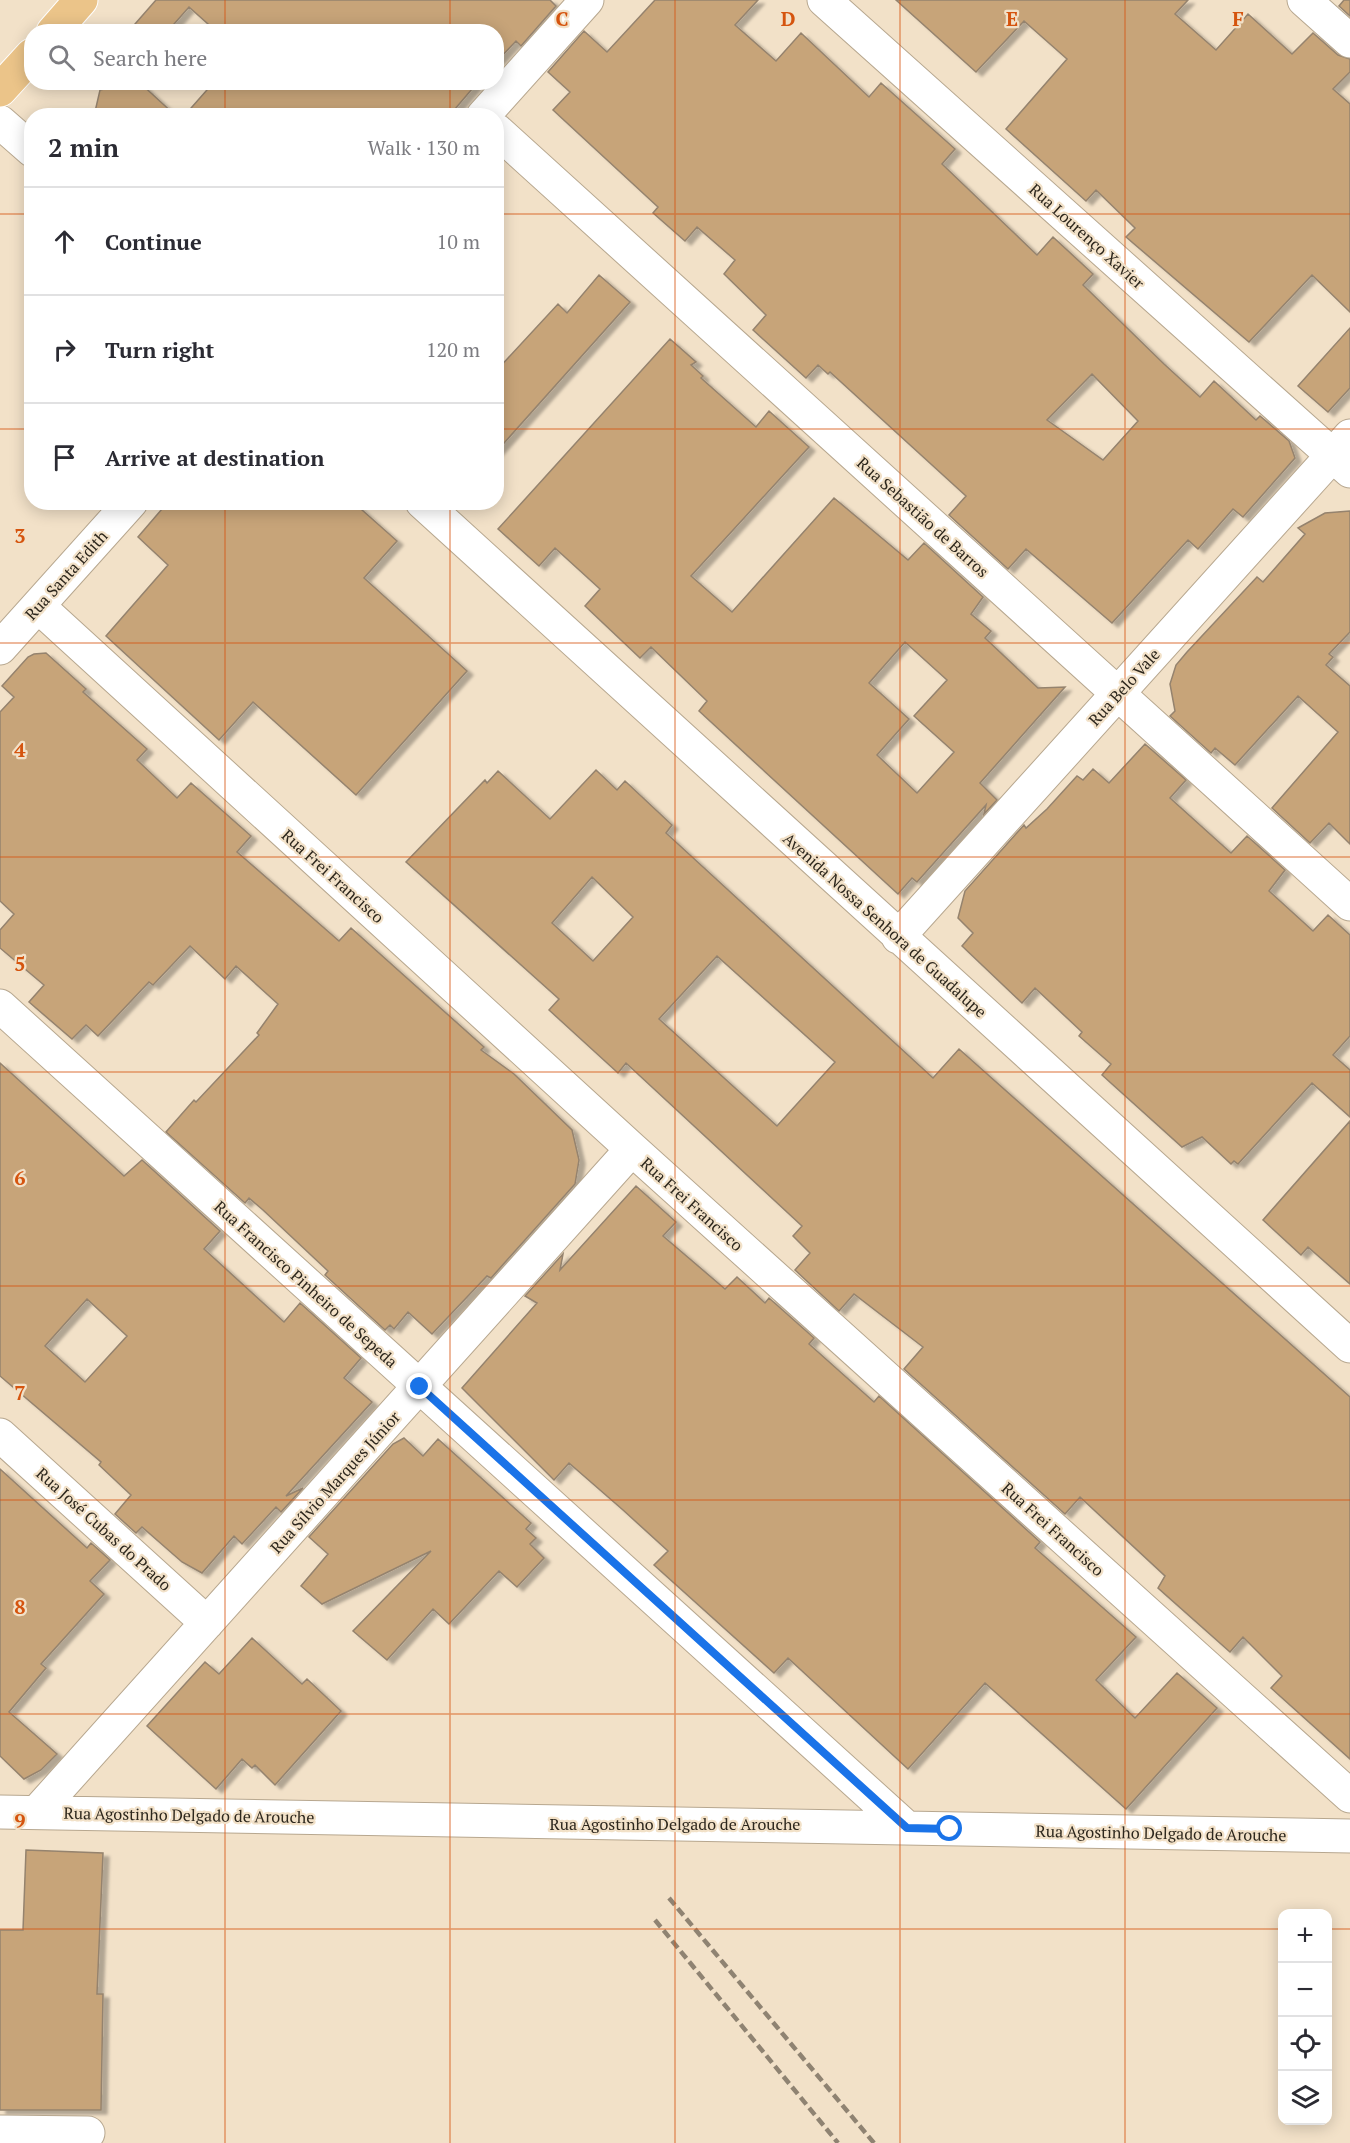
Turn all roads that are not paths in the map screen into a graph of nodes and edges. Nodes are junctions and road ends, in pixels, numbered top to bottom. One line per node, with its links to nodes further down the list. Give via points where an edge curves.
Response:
1 (81, 0): 5 (main road)
2 (587, 0): 9 (street)
3 (824, 0): 13 (street, Rua Lourenço Xavier)
4 (1304, 0): 6 (street)
5 (60, 24)
6 (1350, 41)
7 (24, 64): 8 (main road)
8 (0, 90)
9 (490, 108)
10 (0, 122): 12 (street)
11 (504, 137): 18 (street, Rua Sebastião de Barros)
12 (24, 143)
13 (1344, 454): 18 (street, Rua Belo Vale)
14 (124, 510): 16 (street, Rua Santa Edith)
15 (431, 510): 20 (street, Avenida Nossa Senhora de Guadalupe)
16 (38, 606): 17 (street, Rua Santa Edith); 22 (street, Rua Frei Francisco)
17 (0, 648)
18 (1118, 694): 19 (street, Rua Sebastião de Barros); 20 (street, Rua Belo Vale)
19 (1350, 904)
20 (898, 937): 23 (street, Avenida Nossa Senhora de Guadalupe)
21 (0, 1006): 24 (street, Rua Francisco Pinheiro de Sepeda)
22 (632, 1149): 24 (street, Rua Sílvio Marques Júnior); 27 (street, Rua Frei Francisco)
23 (1350, 1346)
24 (420, 1387): 26 (street, Rua Sílvio Marques Júnior); 30 (street, Rua Francisco Pinheiro de Sepeda)
25 (0, 1436): 26 (street, Rua José Cubas do Prado)
26 (207, 1623): 29 (street, Rua Sílvio Marques Júnior)
27 (1350, 1796)
28 (0, 1812): 29 (street, Rua Agostinho Delgado de Arouche)
29 (36, 1812): 30 (street, Rua Agostinho Delgado de Arouche)
30 (907, 1828): 31 (street, Rua Agostinho Delgado de Arouche)
31 (1350, 1836)
32 (0, 2132): 33 (street)
33 (88, 2133)

